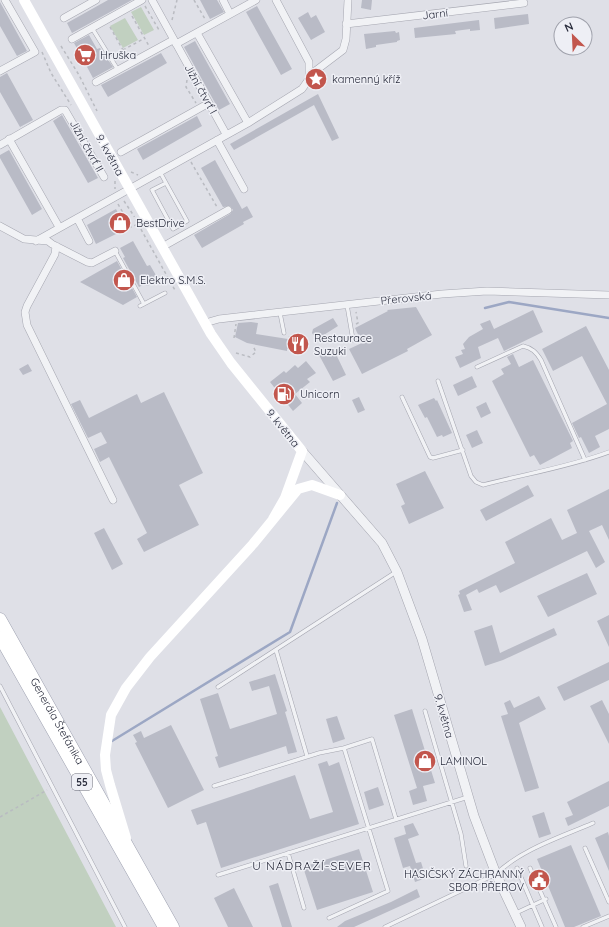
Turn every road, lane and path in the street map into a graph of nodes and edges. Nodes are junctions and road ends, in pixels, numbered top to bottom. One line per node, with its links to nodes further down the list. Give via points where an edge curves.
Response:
1 (5, 0): 31 (street, via 35,52)
2 (24, 0): 50 (main road, 9. května)
3 (96, 0): 15 (street)
4 (152, 0): 25 (street, Jižní čtvrť I)
5 (177, 0): 16 (path)
6 (194, 0): 18 (path)
7 (223, 0): 13 (street)
8 (256, 0): 13 (street)
9 (276, 0): 33 (street, via 308,59)
10 (348, 0): 19 (street)
11 (142, 1): 20 (street); 21 (path)
12 (524, 3): 19 (street, Jarní)
13 (230, 14): 22 (street)
14 (132, 16): 23 (path)
15 (64, 18)
16 (172, 21)
17 (107, 22): 28 (path)
18 (208, 24)
19 (346, 24): 33 (street, via 343,50)
20 (92, 28): 24 (street); 30 (lane)
21 (161, 31)
22 (197, 33): 25 (street); 38 (street)
23 (145, 38): 27 (path); 28 (path)
24 (72, 39)
25 (174, 42): 30 (street); 35 (street, Jižní čtvrť I)
26 (60, 44): 37 (path)
27 (150, 48)
28 (123, 50): 29 (path)
29 (129, 61)
30 (118, 70): 34 (street)
31 (0, 71)
32 (189, 75): 36 (path, via 186,87)
33 (309, 79): 38 (street, via 298,93)
34 (96, 82)
35 (209, 103): 39 (street, Jižní čtvrť I); 43 (street)
36 (199, 106)
37 (97, 111)
38 (248, 123): 39 (street)
39 (226, 134): 41 (street)
40 (9, 140): 42 (street, Jižní čtvrť II); 48 (street, Jižní čtvrť II, via 61,110 66,110); 59 (street)
41 (217, 140): 46 (street); 51 (street)
42 (0, 145)
43 (121, 152)
44 (190, 160): 54 (path)
45 (130, 170): 47 (path, via 134,174)
46 (160, 172): 49 (lane); 50 (street)
47 (142, 174)
48 (104, 177)
49 (166, 183): 49 (lane, via 152,190 173,229 187,221)
50 (129, 189): 56 (street); 63 (main road, 9. května)
51 (244, 189)
52 (228, 210): 54 (street)
53 (138, 214): 55 (path)
54 (221, 215): 63 (street)
55 (134, 216): 57 (path); 57 (path, via 125,202 119,203 131,227)
56 (77, 218): 59 (street); 61 (street)
57 (138, 224): 65 (path)
58 (0, 226): 60 (street, via 24,240)
59 (59, 228): 60 (street)
60 (36, 241): 62 (street, via 48,240)
61 (90, 241)
62 (56, 246): 64 (street, via 92,263); 86 (street, via 55,254 27,306 27,325)
63 (162, 247): 73 (main road, 9. května)
64 (115, 251): 68 (lane)
65 (176, 292)
66 (165, 293): 68 (lane)
67 (609, 294): 70 (street, Přerovská, via 487,291)
68 (144, 304): 69 (lane)
69 (140, 306)
70 (348, 307): 71 (path); 72 (street, Přerovská); 75 (lane)
71 (356, 309)
72 (280, 312): 73 (street, Přerovská); 74 (lane)
73 (205, 323): 82 (main road, 9. května, via 231,362)
74 (284, 333)
75 (352, 340)
76 (253, 346): 77 (path, via 256,352 250,357)
77 (233, 350)
78 (477, 367): 84 (lane, via 523,346 530,347 541,360)
79 (438, 381): 81 (lane)
80 (402, 397): 81 (lane, via 430,457)
81 (463, 450): 84 (lane, via 471,476 483,485)
82 (302, 451): 85 (street, 9. května); 87 (main road, via 285,498)
83 (609, 452): 84 (lane)
84 (585, 460)
85 (340, 495): 87 (main road, via 318,486 302,487 294,492); 88 (street, 9. května, via 382,543)
86 (113, 500)
87 (273, 519): 106 (main road, via 140,669 117,701 108,729 106,770)
88 (397, 572): 91 (lane); 99 (street, 9. května, via 422,639)
89 (0, 619): 106 (main road, Generála Štefánika / 55)
90 (0, 637): 121 (main road, Generála Štefánika / 55)
91 (276, 650): 93 (lane); 96 (lane)
92 (0, 686): 98 (lane)
93 (218, 687)
94 (425, 711): 100 (lane)
95 (344, 748): 96 (lane); 102 (lane, via 372,739); 104 (lane)
96 (308, 756): 97 (lane)
97 (214, 786)
98 (52, 787): 101 (path); 120 (lane)
99 (468, 797): 100 (lane); 111 (street, 9. května)
100 (451, 803): 102 (lane); 108 (lane, via 461,834)
101 (0, 817)
102 (396, 819): 104 (lane)
103 (593, 823): 111 (lane, via 507,864)
104 (369, 827): 107 (lane); 119 (lane, via 388,891)
105 (585, 848): 114 (lane)
106 (130, 851): 122 (main road, Generála Štefánika / 55)
107 (288, 853): 112 (lane); 116 (lane)
108 (466, 866)
109 (517, 868): 115 (lane)
110 (530, 868): 113 (lane)
111 (496, 874): 117 (street, 9. května); 123 (lane)
112 (218, 875)
113 (545, 899): 115 (lane); 126 (lane)
114 (609, 902)
115 (533, 905): 117 (lane); 125 (lane)
116 (304, 908)
117 (515, 913): 124 (street, 9. května)
118 (609, 916): 127 (lane)
119 (329, 918)
120 (125, 927)
121 (164, 927)
122 (174, 927)
123 (385, 927)
124 (521, 927)
125 (542, 927)
126 (556, 927)
127 (584, 927)

